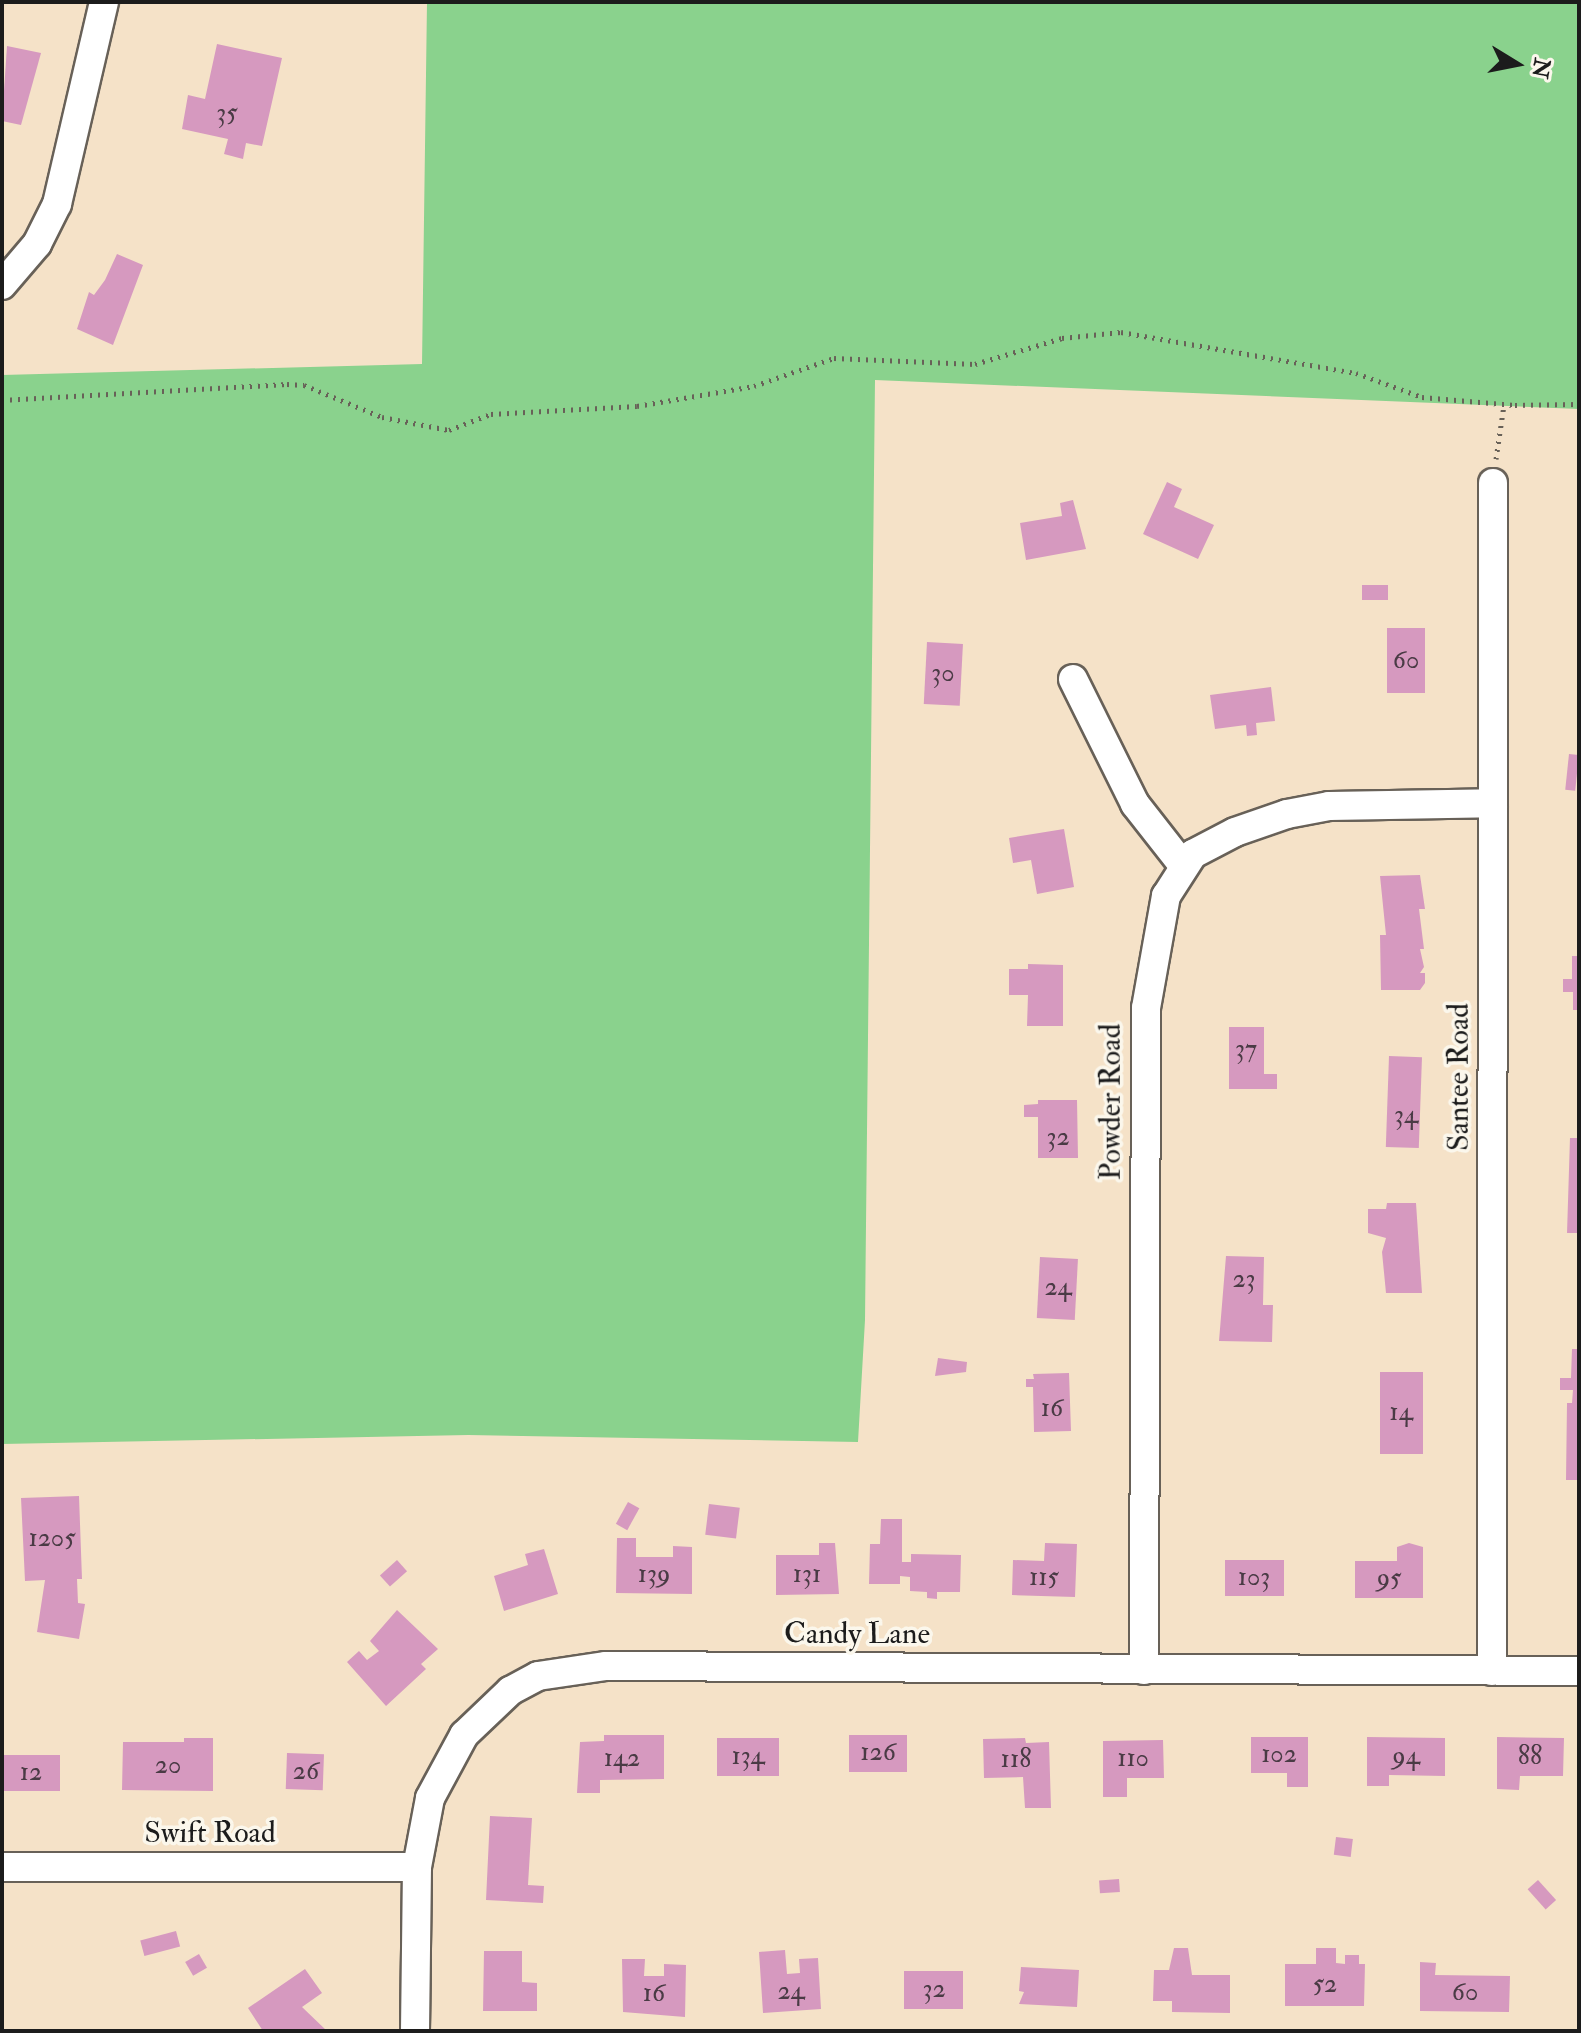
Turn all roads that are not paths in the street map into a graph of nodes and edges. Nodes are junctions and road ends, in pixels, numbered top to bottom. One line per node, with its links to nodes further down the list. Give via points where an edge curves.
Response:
1 (104, 2): 2 (street, via 57,204 37,244)
2 (2, 285)
3 (1493, 483): 5 (street, Santee Road)
4 (1073, 679): 6 (street, via 1135,804)
5 (1493, 803): 6 (street, via 1308,809 1235,832); 8 (street, Santee Road)
6 (1182, 864): 7 (street, Powder Road, via 1159,921 1146,1008)
7 (1144, 1670): 8 (street, Candy Lane); 11 (street, Candy Lane, via 606,1666 538,1676 510,1691 464,1735 430,1798)
8 (1492, 1671): 9 (street, Candy Lane)
9 (1579, 1671)
10 (2, 1867): 11 (street, Swift Road)
11 (417, 1867): 12 (street, Candy Lane)
12 (415, 2031)

